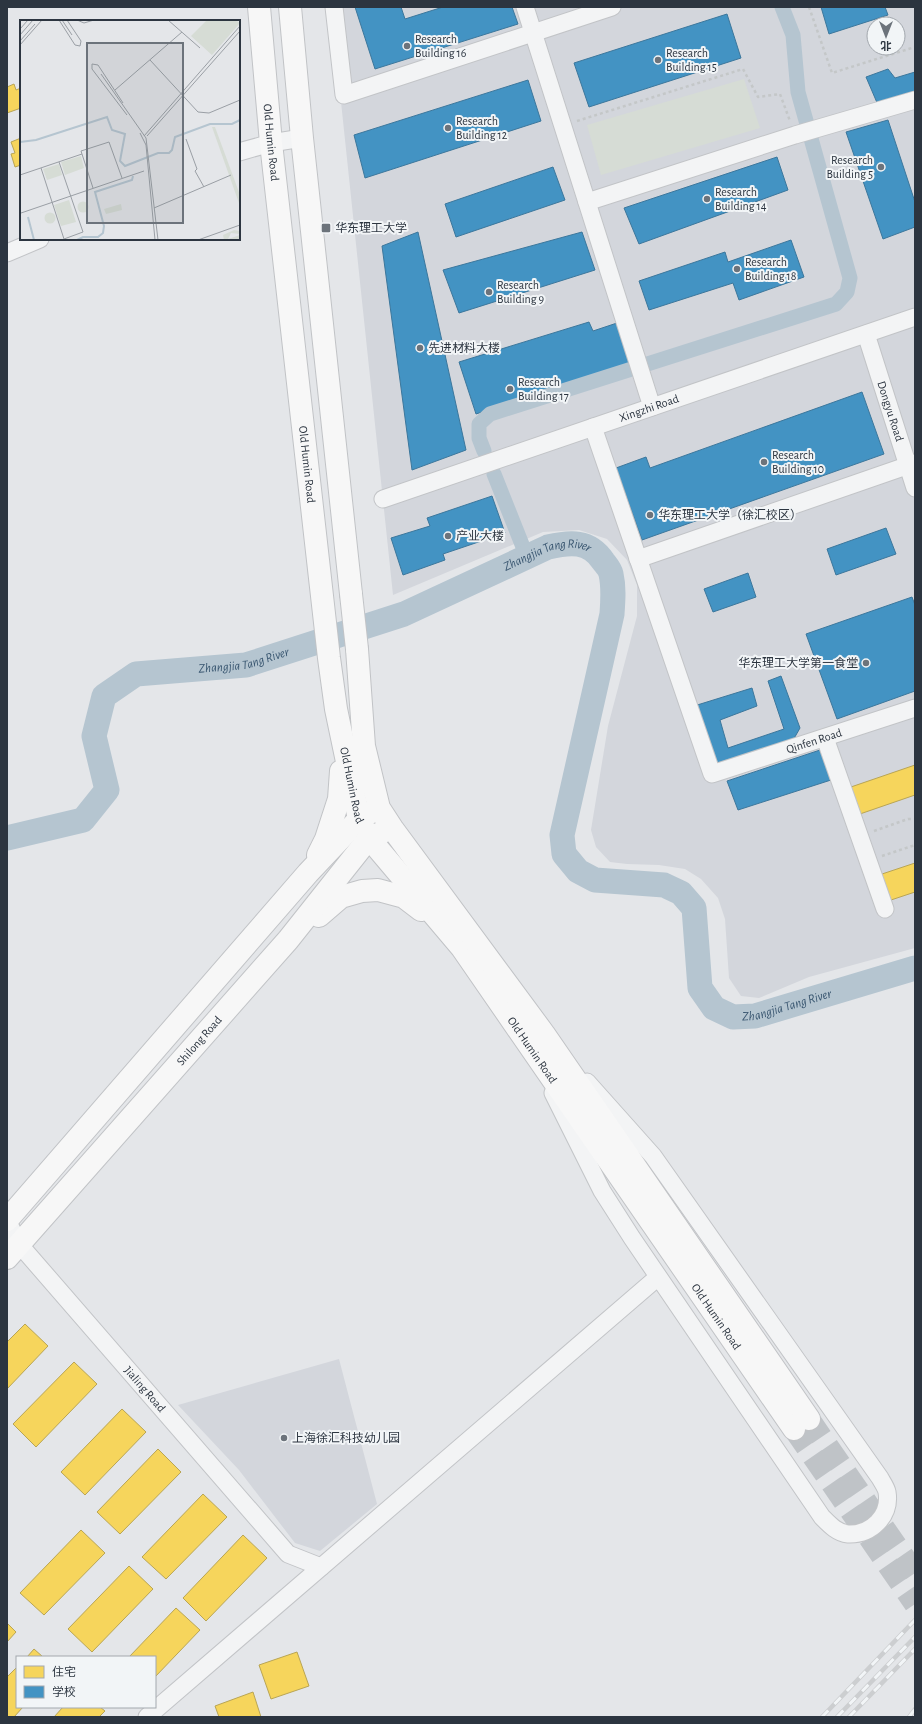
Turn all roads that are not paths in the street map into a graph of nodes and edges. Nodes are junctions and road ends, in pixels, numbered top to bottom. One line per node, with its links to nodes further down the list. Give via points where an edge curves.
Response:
1 (260, 7): 9 (main road, Old Humin Road)
2 (290, 7): 8 (main road, Old Humin Road)
3 (334, 7): 6 (street, via 344,95)
4 (525, 7): 6 (street)
5 (612, 7): 6 (street)
6 (534, 33): 11 (street)
7 (915, 100): 11 (street, via 819,127)
8 (302, 138): 9 (street); 25 (main road, Old Humin Road, bridge, via 357,649 364,746)
9 (271, 143): 10 (street); 24 (main road, Old Humin Road, via 329,658)
10 (240, 152)
11 (587, 202): 16 (street)
12 (38, 240): 13 (street)
13 (7, 254)
14 (915, 317): 15 (street, Xingzhi Road)
15 (866, 334): 16 (street, Xingzhi Road); 18 (street, Dongyu Road)
16 (652, 407): 17 (street, Xingzhi Road)
17 (593, 427): 20 (street, Xingzhi Road); 21 (street)
18 (911, 464): 19 (street, Dongyu Road); 21 (street)
19 (915, 488)
20 (383, 499)
21 (638, 559): 23 (street, Qinfen Road, via 712,774)
22 (915, 708): 23 (street, Qinfen Road)
23 (825, 738): 30 (street)
24 (344, 748): 26 (main road, Old Humin Road); 29 (main road, via 339,799 326,839)
25 (380, 808): 26 (main road); 27 (main road, Old Humin Road)
26 (358, 819): 28 (main road, Old Humin Road); 29 (main road)
27 (392, 828): 28 (main road, Shilong Road); 33 (main road, Old Humin Road)
28 (369, 838): 31 (main road, Shilong Road); 32 (main road, Old Humin Road)
29 (308, 873): 34 (main road)
30 (885, 909)
31 (288, 940): 32 (main road, via 341,897 378,890 404,897); 35 (main road, Shilong Road)
32 (462, 948): 33 (main road, Old Humin Road)
33 (536, 1040): 36 (street, via 602,1191); 36 (street, via 653,1156 880,1478 887,1491 888,1503 883,1517 874,1527 847,1534 832,1528 822,1517); 37 (main road, Old Humin Road)
34 (7, 1220): 35 (street, Jialing Road)
35 (13, 1251): 38 (street, Jialing Road, via 288,1554)
36 (658, 1277): 38 (street)
37 (801, 1424)
38 (321, 1567): 39 (street)
39 (147, 1717)

